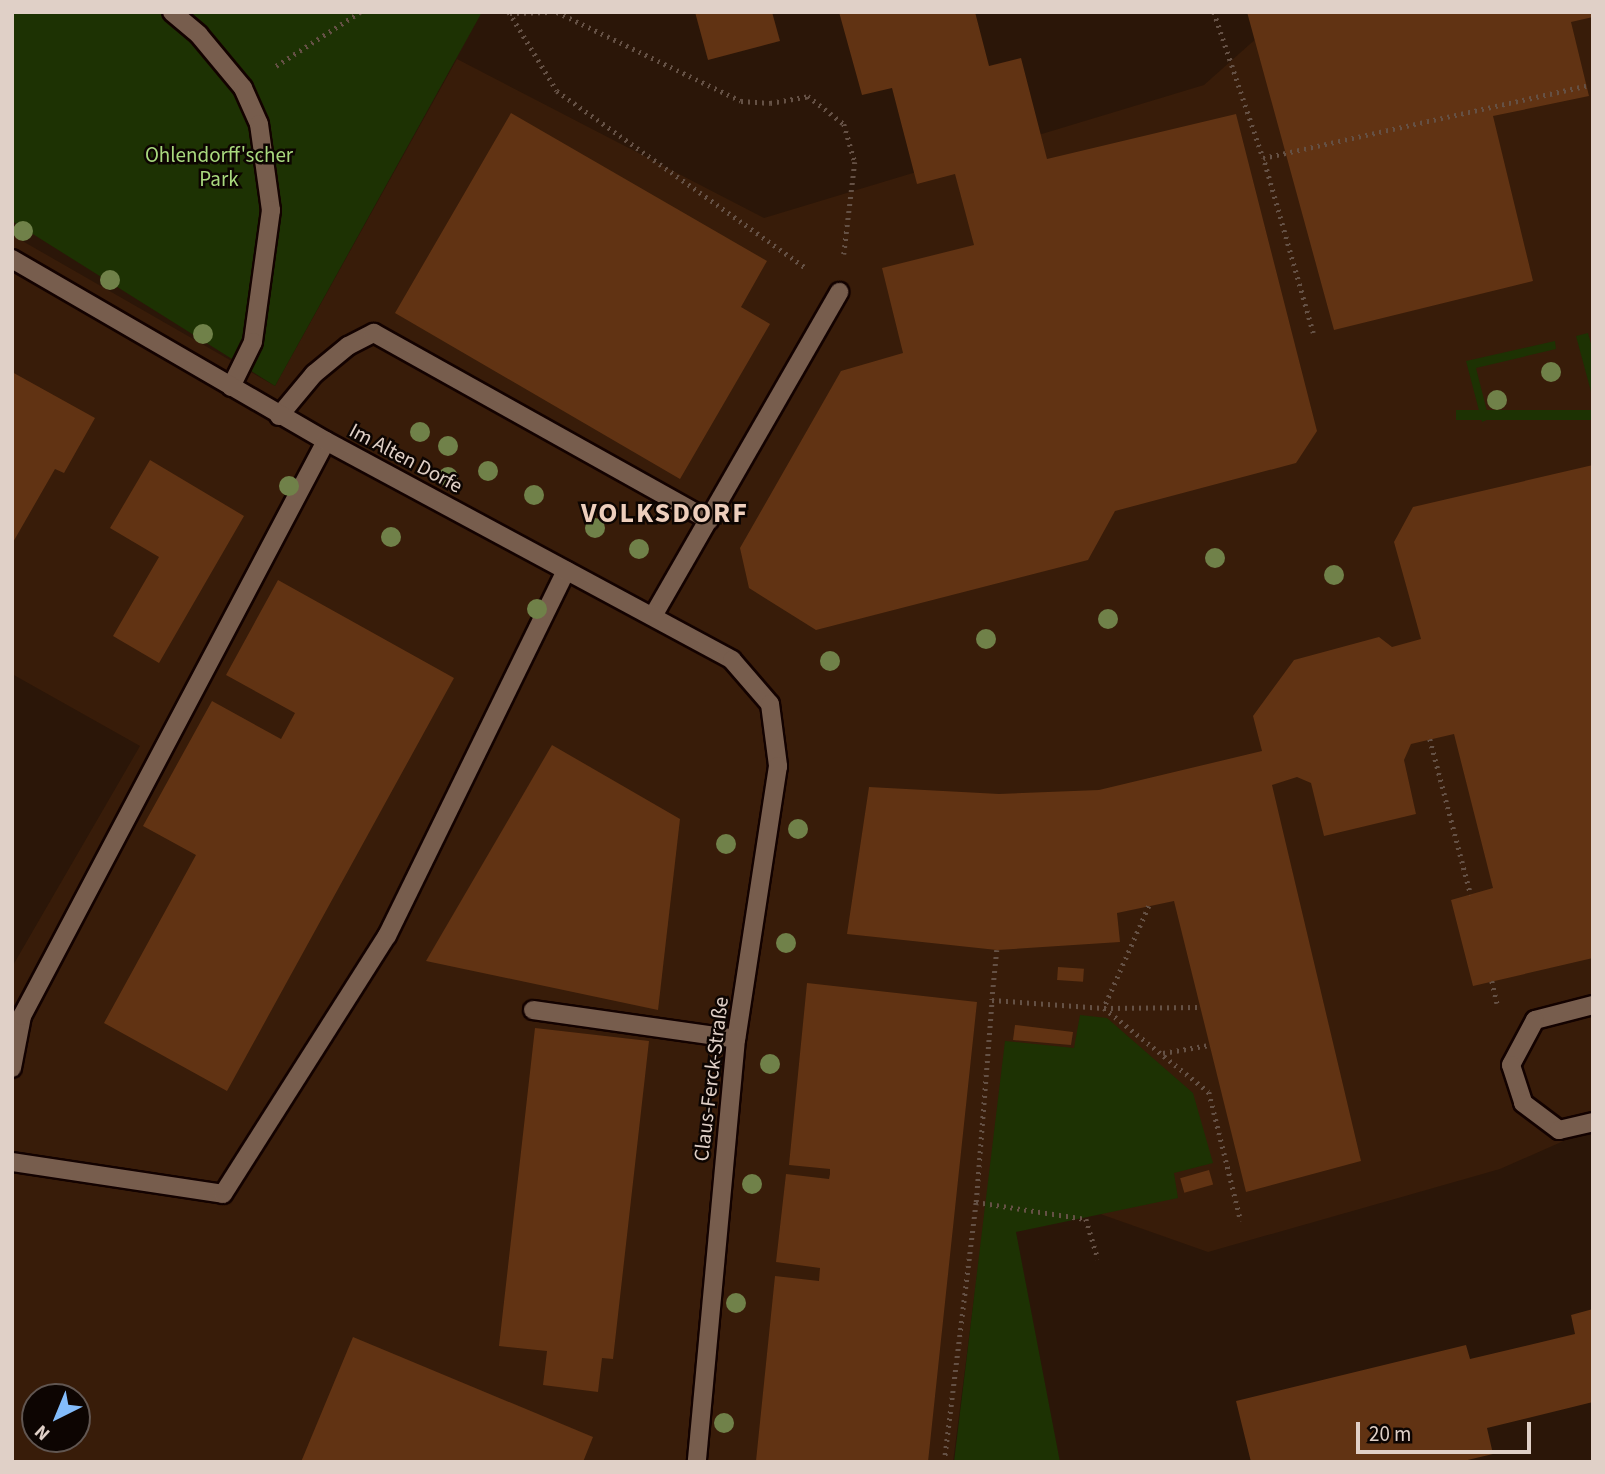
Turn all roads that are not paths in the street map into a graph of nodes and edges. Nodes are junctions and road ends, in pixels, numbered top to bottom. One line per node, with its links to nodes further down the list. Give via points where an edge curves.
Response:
1 (172, 12): 4 (street, via 243,88 259,124 271,211 253,342)
2 (12, 259): 4 (street, Im Alten Dorfe)
3 (839, 292): 7 (street)
4 (231, 387): 5 (street, Im Alten Dorfe)
5 (279, 416): 6 (street, Im Alten Dorfe); 7 (street, via 314,374 348,345 374,333)
6 (326, 441): 8 (street, Im Alten Dorfe); 14 (street, via 22,1016)
7 (709, 520): 9 (street)
8 (566, 570): 9 (street, Im Alten Dorfe); 16 (street, via 387,936 223,1194)
9 (653, 616): 10 (street, Im Alten Dorfe, via 732,660)
10 (770, 704): 13 (street, Claus-Ferck-Straße, via 778,766)
11 (1593, 1004): 15 (street, via 1535,1020 1511,1065 1523,1103 1559,1130)
12 (533, 1010): 13 (street)
13 (736, 1039): 17 (street, Claus-Ferck-Straße)
14 (12, 1068)
15 (1593, 1122)
16 (12, 1162)
17 (697, 1462)

